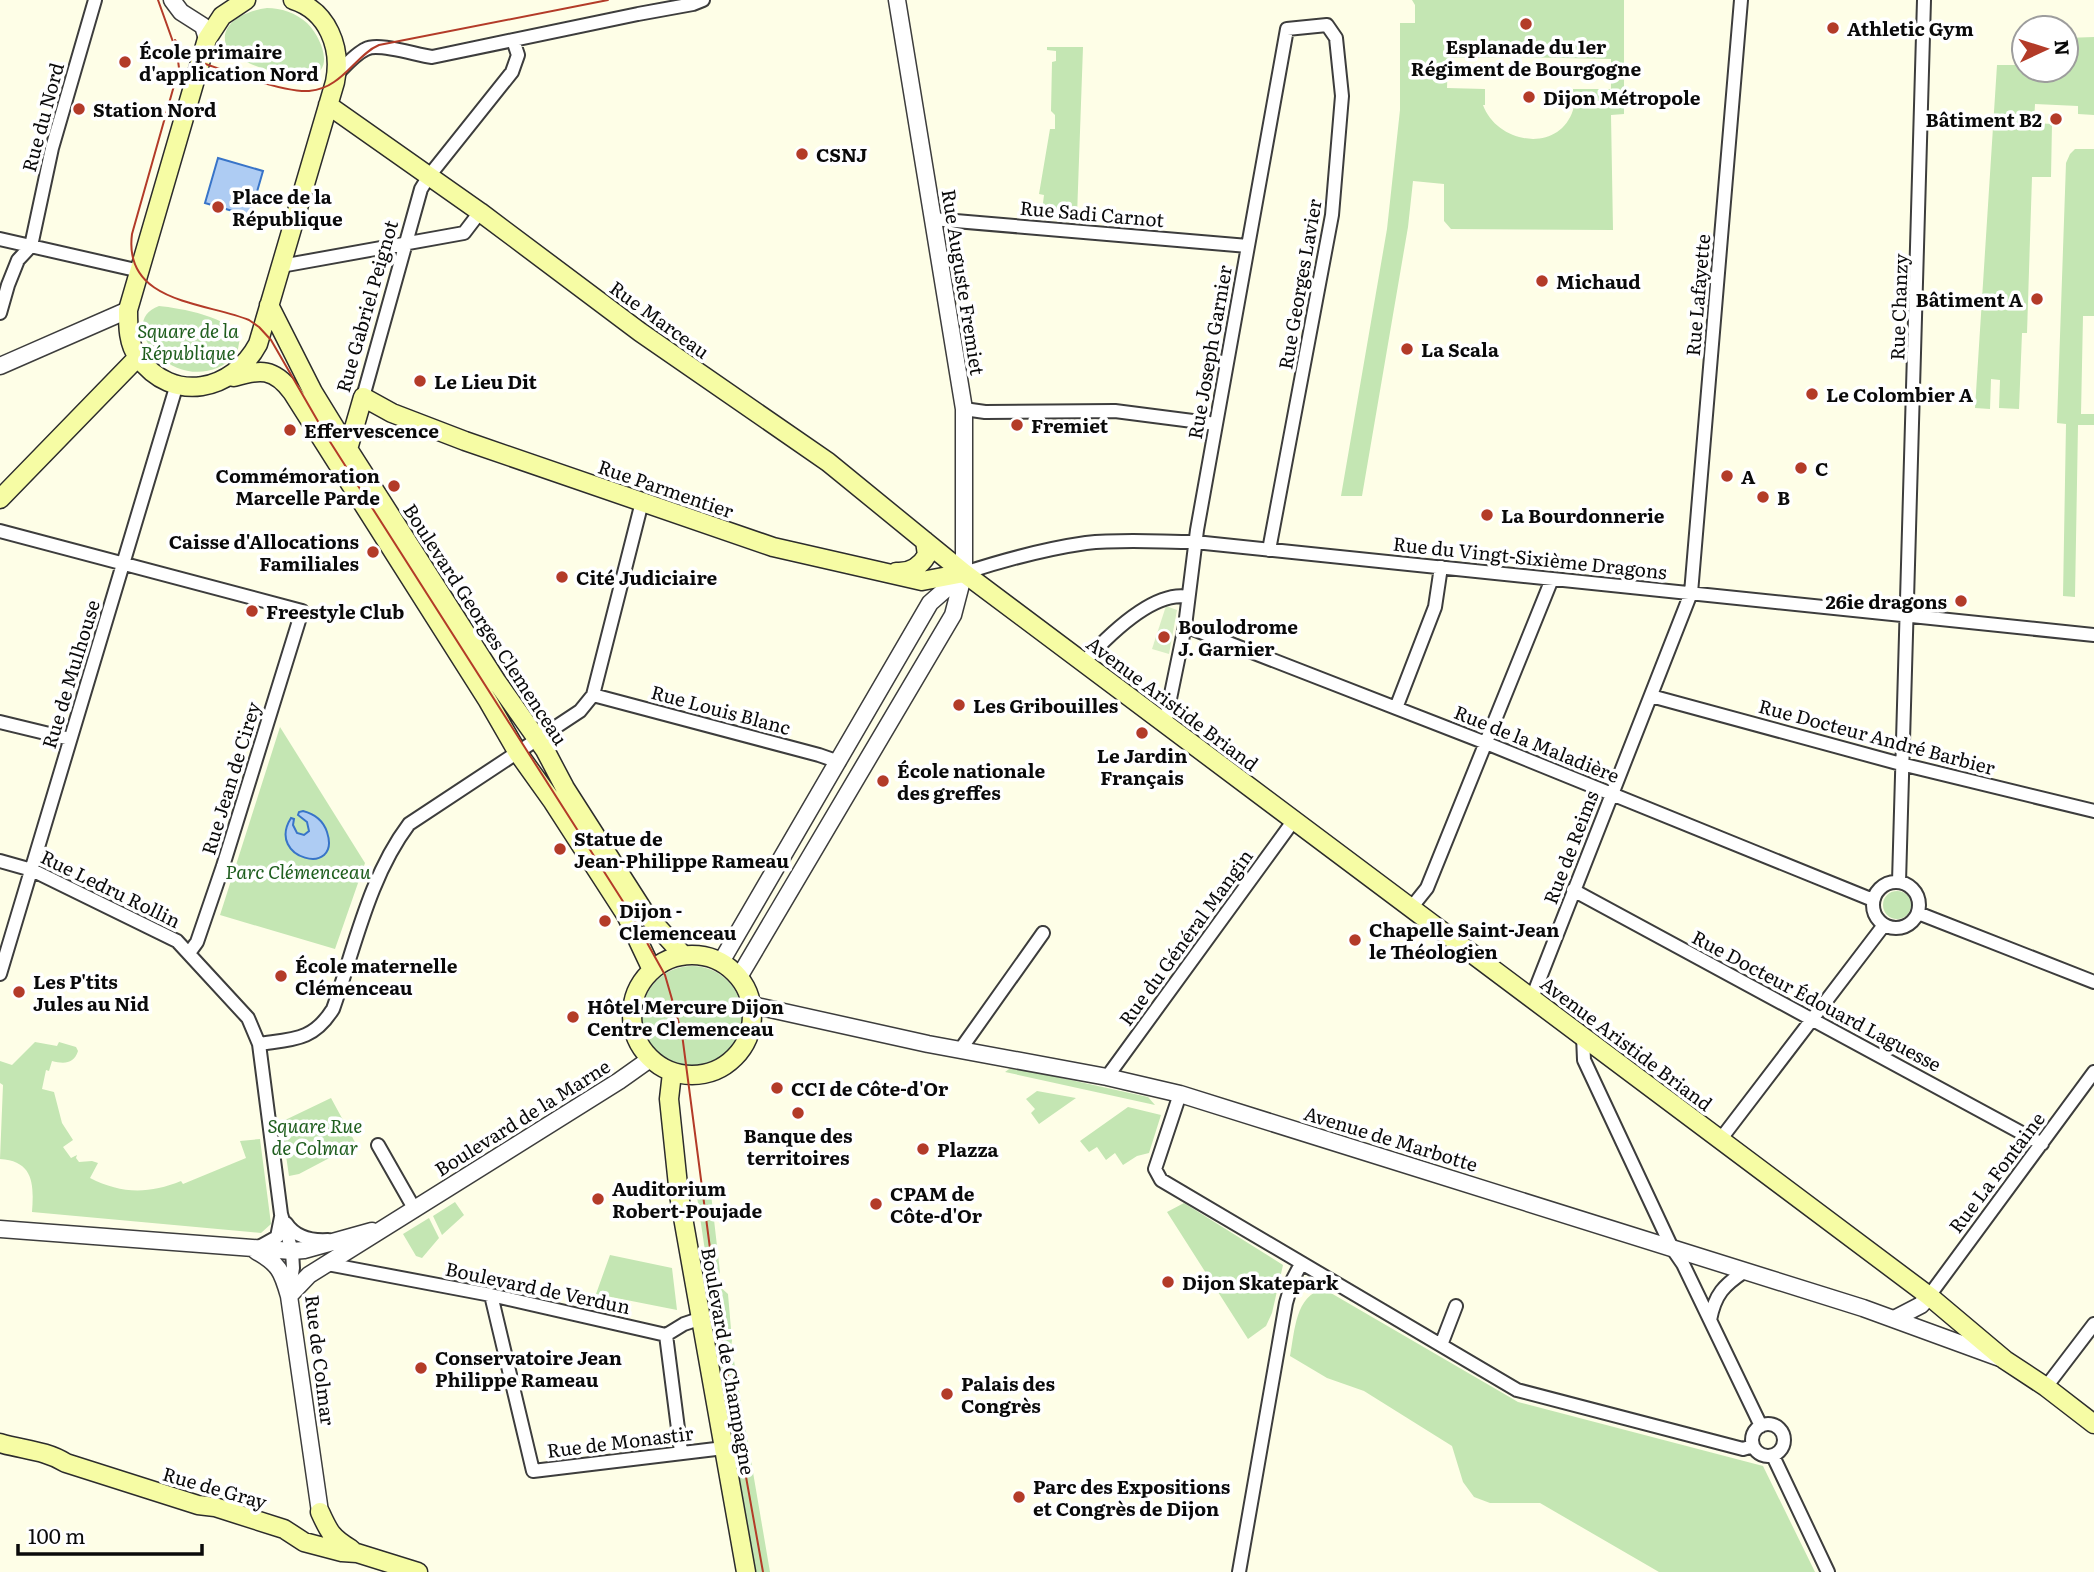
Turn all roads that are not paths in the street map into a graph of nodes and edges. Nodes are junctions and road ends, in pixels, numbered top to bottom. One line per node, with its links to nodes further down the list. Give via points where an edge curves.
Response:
1 (95, 0): 19 (street, Rue du Nord, via 52,148)
2 (172, 0): 10 (street, via 203,26)
3 (246, 0): 10 (main road, via 225,13)
4 (704, 0): 11 (street)
5 (897, 0): 16 (street, Rue Auguste Fremiet)
6 (1741, 0): 46 (street, Rue Lafayette)
7 (1924, 0): 48 (street, Rue Chanzy)
8 (296, 1): 12 (main road, via 316,14 330,33 337,56)
9 (1327, 25): 20 (street, Rue Joseph Garnier, via 1287,29); 40 (street, Rue Georges Lavier, via 1336,38 1342,96 1332,215)
10 (207, 39): 22 (main road)
11 (513, 40): 12 (street, via 432,57 369,47); 14 (street, Rue Gabriel Peignot, via 518,55 512,72)
12 (336, 75): 13 (main road)
13 (328, 105): 14 (main road, Rue Marceau); 21 (main road)
14 (429, 176): 15 (main road, Rue Marceau); 18 (street, Rue Gabriel Peignot)
15 (480, 212): 18 (street, via 464,233); 38 (main road, Rue Marceau, via 640,331 828,461)
16 (933, 219): 20 (street, Rue Sadi Carnot); 32 (street, Rue Auguste Fremiet)
17 (0, 239): 19 (street)
18 (405, 245): 21 (street); 31 (street, Rue Gabriel Peignot)
19 (31, 246): 22 (street); 23 (street)
20 (1248, 246): 33 (street, Rue Joseph Garnier)
21 (281, 266): 24 (main road)
22 (140, 271): 25 (main road)
23 (4, 286): 26 (street)
24 (269, 305): 29 (main road, via 251,357); 34 (main road, Boulevard Georges Clemenceau)
25 (128, 310): 27 (main road, via 128,330); 28 (street)
26 (0, 313)
27 (138, 357): 30 (main road, via 152,372); 35 (main road)
28 (0, 366)
29 (227, 379): 30 (main road, via 195,387); 60 (main road, Boulevard Georges Clemenceau, via 254,370 273,374 285,383)
30 (177, 384): 41 (street, Rue de Mulhouse)
31 (363, 397): 34 (main road, Rue Gabriel Peignot); 36 (main road, Rue Parmentier, via 465,441)
32 (964, 409): 33 (street, via 1115,411); 44 (street, Rue Auguste Fremiet)
33 (1216, 424): 39 (street, Rue Joseph Garnier)
34 (348, 449): 58 (main road, Boulevard Georges Clemenceau)
35 (0, 499)
36 (642, 502): 43 (main road, Rue Parmentier, via 773,547); 52 (street)
37 (0, 531): 41 (street)
38 (925, 541): 43 (main road, via 927,555 919,565 903,572); 44 (main road, Rue Marceau)
39 (1195, 542): 40 (street, Rue du Vingt-Sixième Dragons); 44 (street, Rue du Vingt-Sixième Dragons, via 1087,543); 47 (street, Rue Joseph Garnier)
40 (1269, 550): 42 (street, Rue du Vingt-Sixième Dragons)
41 (124, 564): 57 (street, Rue de Mulhouse); 76 (street, Rue Jean de Cirey, via 302,611 223,866 197,943)
42 (1441, 567): 45 (street, Rue du Vingt-Sixième Dragons); 54 (street, via 1435,607)
43 (887, 571): 44 (main road, Rue Parmentier, via 922,581)
44 (964, 573): 51 (main road, Avenue Aristide Briand); 61 (street, via 930,603); 63 (street, via 953,615)
45 (1552, 579): 46 (street, Rue du Vingt-Sixième Dragons); 59 (street)
46 (1692, 593): 48 (street, Rue du Vingt-Sixième Dragons); 53 (street, Rue de Reims)
47 (1188, 597): 49 (street, Rue Joseph Garnier); 51 (street, via 1178,595 1157,602)
48 (1905, 615): 50 (street, Rue du Vingt-Sixième Dragons); 62 (street, Rue Chanzy)
49 (1185, 626): 54 (street, Rue de la Maladière); 56 (street, Rue Joseph Garnier)
50 (2094, 635)
51 (1084, 662): 56 (main road, Avenue Aristide Briand)
52 (593, 695): 58 (street, via 580,711); 61 (street, Rue Louis Blanc)
53 (1651, 696): 62 (street, Rue Docteur André Barbier); 64 (street, Rue de Reims)
54 (1396, 708): 59 (street, Rue de la Maladière)
55 (0, 722): 57 (street)
56 (1165, 723): 66 (main road, Avenue Aristide Briand)
57 (70, 738): 68 (street, Rue de Mulhouse)
58 (538, 740): 60 (street); 77 (main road, Boulevard Georges Clemenceau, via 645,912)
59 (1486, 743): 64 (street, Rue de la Maladière); 72 (street, via 1427,888)
60 (518, 753): 79 (main road, Boulevard Georges Clemenceau, via 626,915); 88 (street, via 409,824 398,838 377,879 325,1022 299,1039)
61 (839, 762): 63 (street); 78 (street)
62 (1901, 764): 65 (street, Rue Docteur André Barbier); 69 (street, Rue Chanzy)
63 (860, 774): 81 (street)
64 (1612, 793): 70 (street, Rue de Reims); 71 (street, Rue de la Maladière)
65 (2094, 811)
66 (1294, 820): 72 (main road, Avenue Aristide Briand); 93 (street, Rue du Général Mangin)
67 (0, 861): 68 (street, Rue Ledru Rollin)
68 (32, 870): 76 (street, Rue Ledru Rollin, via 171,937); 80 (street, Rue de Mulhouse)
69 (1899, 882): 71 (street, via 1881,887); 73 (street, via 1914,891)
70 (1573, 890): 83 (street, Rue de Reims); 85 (street, Rue Docteur Édouard Laguesse)
71 (1873, 900): 74 (street, via 1874,914)
72 (1411, 908): 83 (main road, Avenue Aristide Briand)
73 (1917, 913): 74 (street, via 1905,927); 82 (street)
74 (1884, 925): 85 (street)
75 (1043, 933): 89 (street)
76 (189, 953): 86 (street, Rue Ledru Rollin)
77 (683, 955): 78 (main road); 79 (main road)
78 (721, 962): 81 (main road)
79 (652, 970): 90 (main road, via 635,994 632,1014 638,1043)
80 (0, 974)
81 (739, 977): 84 (main road)
82 (2094, 982)
83 (1532, 998): 87 (main road, Avenue Aristide Briand)
84 (751, 1005): 89 (street, Avenue de Marbotte); 92 (main road, via 747,1039 725,1066 692,1076)
85 (1813, 1018): 95 (street); 96 (street, Rue Docteur Édouard Laguesse)
86 (253, 1026): 88 (street, Rue de Colmar)
87 (1583, 1036): 95 (main road, Avenue Aristide Briand); 104 (street, via 1584,1060)
88 (259, 1044): 99 (street, Rue de Colmar)
89 (960, 1050): 93 (street, Avenue de Marbotte)
90 (650, 1059): 92 (main road); 98 (street, Boulevard de la Marne)
91 (2094, 1072): 96 (street, Rue La Fontaine)
92 (672, 1073): 115 (main road, Boulevard de Champagne, via 669,1099 678,1195)
93 (1107, 1077): 94 (street, Avenue de Marbotte)
94 (1180, 1094): 104 (street, Avenue de Marbotte); 108 (street, via 1155,1169 1161,1180)
95 (1720, 1140): 113 (main road, Avenue Aristide Briand)
96 (2042, 1144): 113 (street, Rue La Fontaine)
97 (378, 1145): 98 (street)
98 (415, 1210): 100 (street, Boulevard de la Marne)
99 (281, 1213): 102 (street, Boulevard de la Marne, via 297,1234); 105 (street, via 277,1237); 106 (street, Rue de Colmar)
100 (387, 1227): 102 (street, Boulevard de la Marne); 103 (street, Boulevard de la Marne)
101 (0, 1229): 105 (street, Boulevard de la Marne)
102 (337, 1239): 106 (street, Boulevard de la Marne)
103 (355, 1247): 107 (street, Boulevard de la Marne); 109 (street, via 355,1263)
104 (1672, 1248): 110 (street, Avenue de Marbotte); 117 (street)
105 (253, 1249): 106 (street, Boulevard de la Marne); 112 (street, via 283,1273)
106 (292, 1251): 112 (street, Rue de Colmar)
107 (327, 1264): 109 (street, Boulevard de Verdun); 112 (street, Boulevard de la Marne, via 303,1279)
108 (1301, 1264): 120 (street); 135 (street, via 1286,1303)
109 (362, 1270): 111 (street, Boulevard de Verdun)
110 (1745, 1271): 116 (street, Avenue de Marbotte); 117 (street, via 1720,1291)
111 (491, 1295): 119 (street, Boulevard de Verdun); 128 (street, Rue de Monastir, via 533,1471)
112 (289, 1296): 130 (street, Rue de Colmar)
113 (1929, 1296): 116 (street, via 1922,1305); 121 (main road, Avenue Aristide Briand)
114 (1456, 1306): 120 (street)
115 (702, 1318): 119 (street); 127 (main road, Boulevard de Champagne)
116 (1894, 1319): 121 (street, Avenue de Marbotte)
117 (1710, 1320): 124 (street)
118 (2094, 1324): 122 (street)
119 (666, 1335): 128 (street)
120 (1441, 1345): 126 (street, via 1517,1390 1743,1448)
121 (2005, 1360): 122 (main road, Avenue Aristide Briand)
122 (2046, 1387): 123 (main road, Avenue Aristide Briand)
123 (2094, 1424)
124 (1761, 1426): 126 (street, via 1752,1436); 129 (street, via 1773,1424 1784,1434 1782,1450)
125 (0, 1443): 131 (main road, Rue de Gray, via 37,1450 66,1463)
126 (1753, 1446): 129 (street, via 1759,1454)
127 (724, 1448): 128 (street, Rue de Monastir); 134 (main road, Boulevard de Champagne)
128 (681, 1452)
129 (1773, 1456): 136 (street)
130 (320, 1512): 131 (main road, via 314,1530); 132 (main road, Rue de Colmar, via 330,1534)
131 (284, 1529): 132 (main road, Rue de Gray, via 304,1542)
132 (357, 1553): 133 (main road, Rue de Gray)
133 (418, 1572)
134 (746, 1572)
135 (1238, 1572)
136 (1828, 1572)

